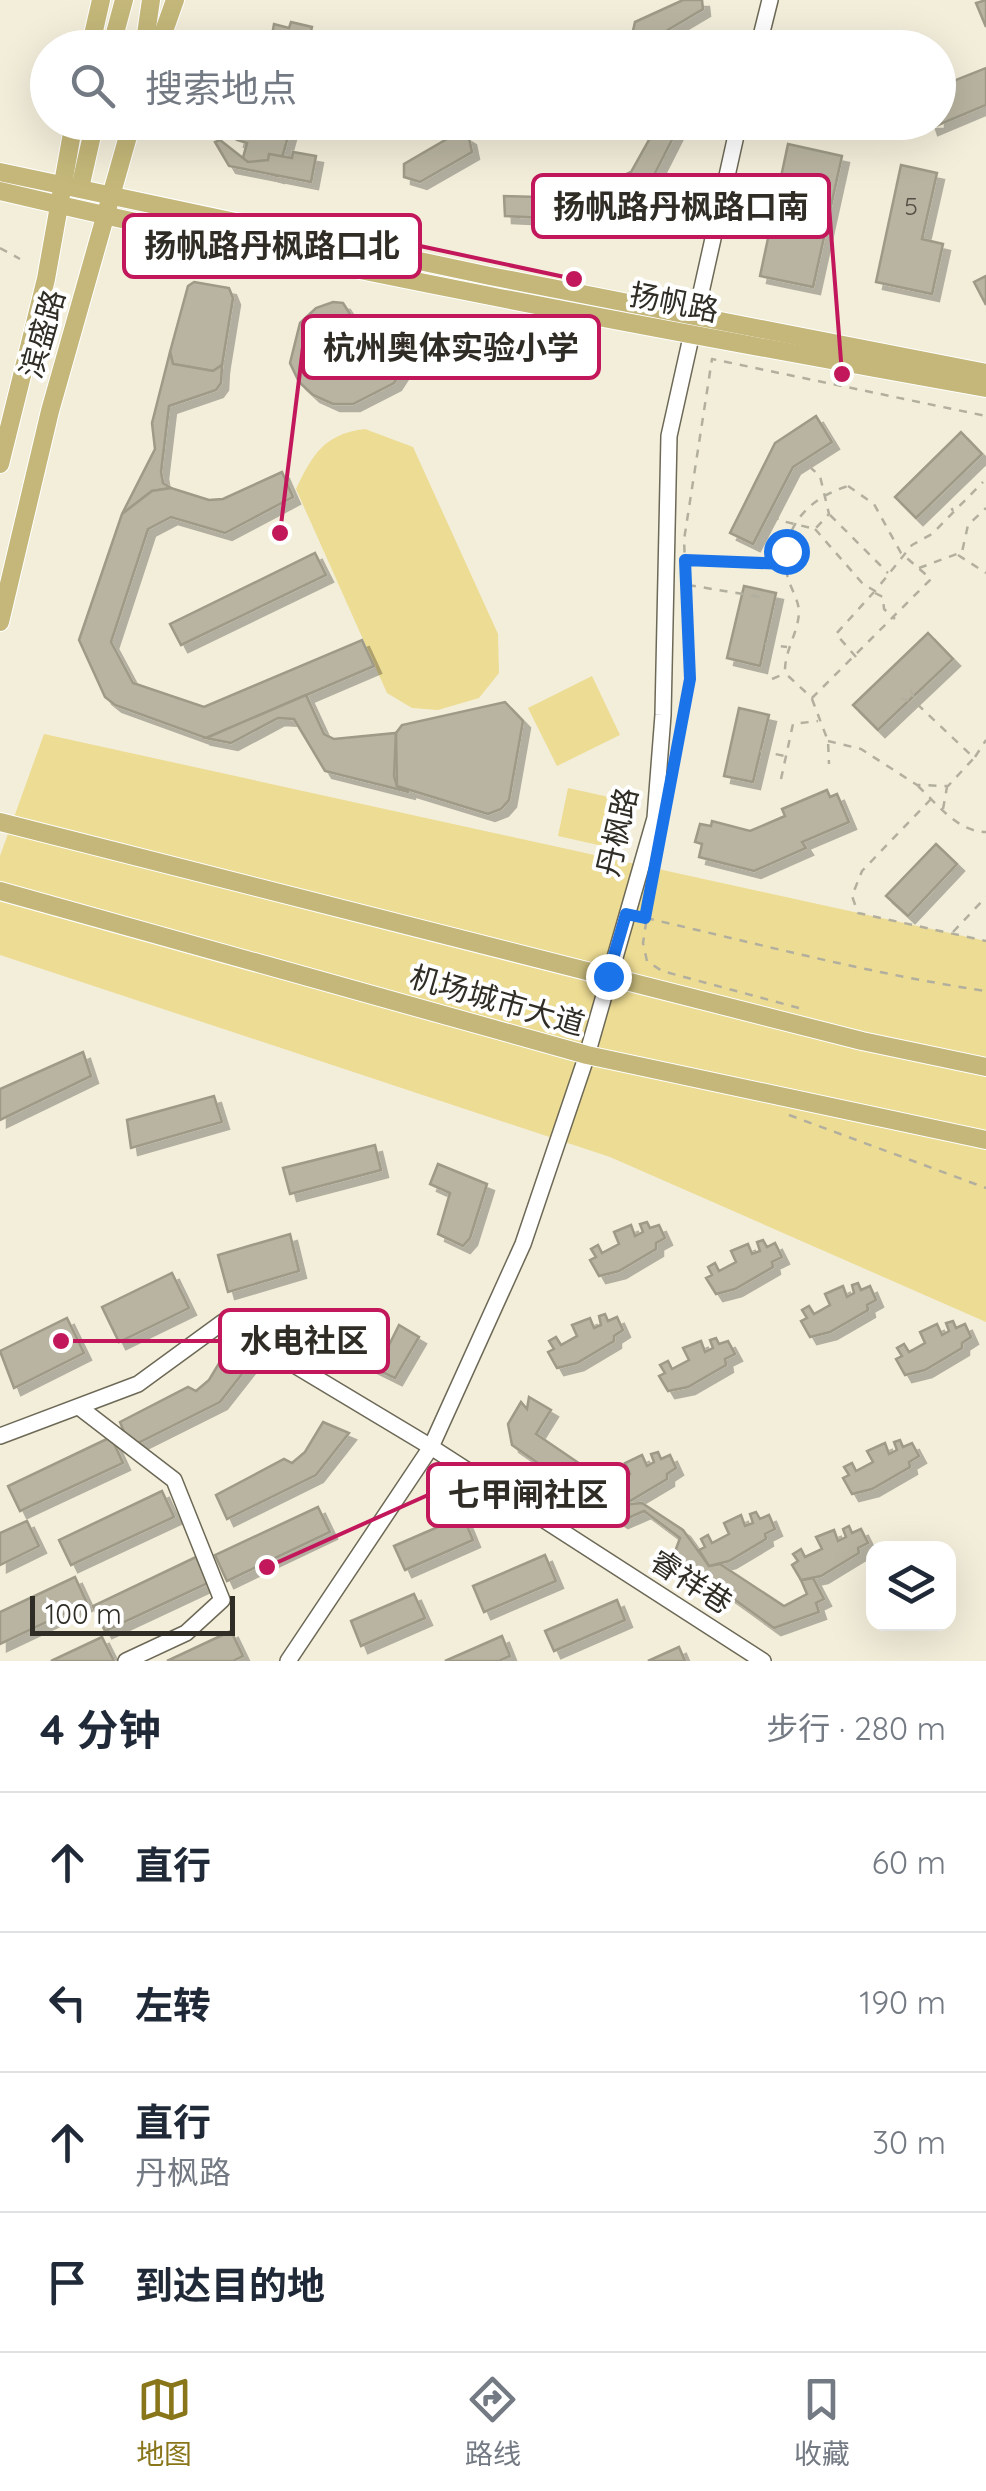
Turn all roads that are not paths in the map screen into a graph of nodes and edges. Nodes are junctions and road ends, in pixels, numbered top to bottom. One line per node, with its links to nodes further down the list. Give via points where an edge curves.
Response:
1 (101, 0): 6 (main road)
2 (124, 0): 7 (main road)
3 (151, 0): 8 (main road)
4 (176, 0): 9 (main road)
5 (770, 0): 10 (street)
6 (94, 30)
7 (116, 30)
8 (147, 30)
9 (165, 30)
10 (762, 30)
11 (73, 140): 16 (main road, 滨盛路)
12 (88, 140): 16 (main road)
13 (127, 140): 18 (main road, 滨盛路)
14 (736, 140): 21 (street, 丹枫路)
15 (0, 172): 16 (main road)
16 (72, 186): 18 (main road); 19 (main road, 滨盛路)
17 (0, 190): 19 (main road, 扬帆路)
18 (111, 194): 20 (main road, 滨盛路); 21 (main road)
19 (57, 204): 20 (main road, 扬帆路); 25 (main road, 滨盛路, via 46,280)
20 (106, 218): 22 (main road, 扬帆路); 26 (main road, 滨盛路, via 50,410)
21 (698, 315): 22 (street, 丹枫路); 23 (main road)
22 (693, 336): 24 (main road, 扬帆路); 29 (street, 丹枫路, via 669,436 654,818)
23 (986, 373)
24 (986, 388)
25 (0, 464)
26 (0, 622)
27 (0, 822): 29 (main road, 机场城市大道)
28 (0, 891): 30 (main road, 机场城市大道)
29 (608, 976): 30 (street, 丹枫路); 31 (main road, 机场城市大道)
30 (587, 1055): 32 (main road, 机场城市大道); 35 (street, 丹枫路, via 524,1244)
31 (986, 1067)
32 (986, 1140)
33 (79, 1406): 34 (street); 35 (street, 睿祥巷, via 138,1384 223,1322); 36 (street, via 174,1480 222,1600 186,1633)
34 (0, 1436)
35 (431, 1446): 37 (street, 丹枫路); 38 (street, 睿祥巷)
36 (126, 1661)
37 (288, 1661)
38 (762, 1661)

